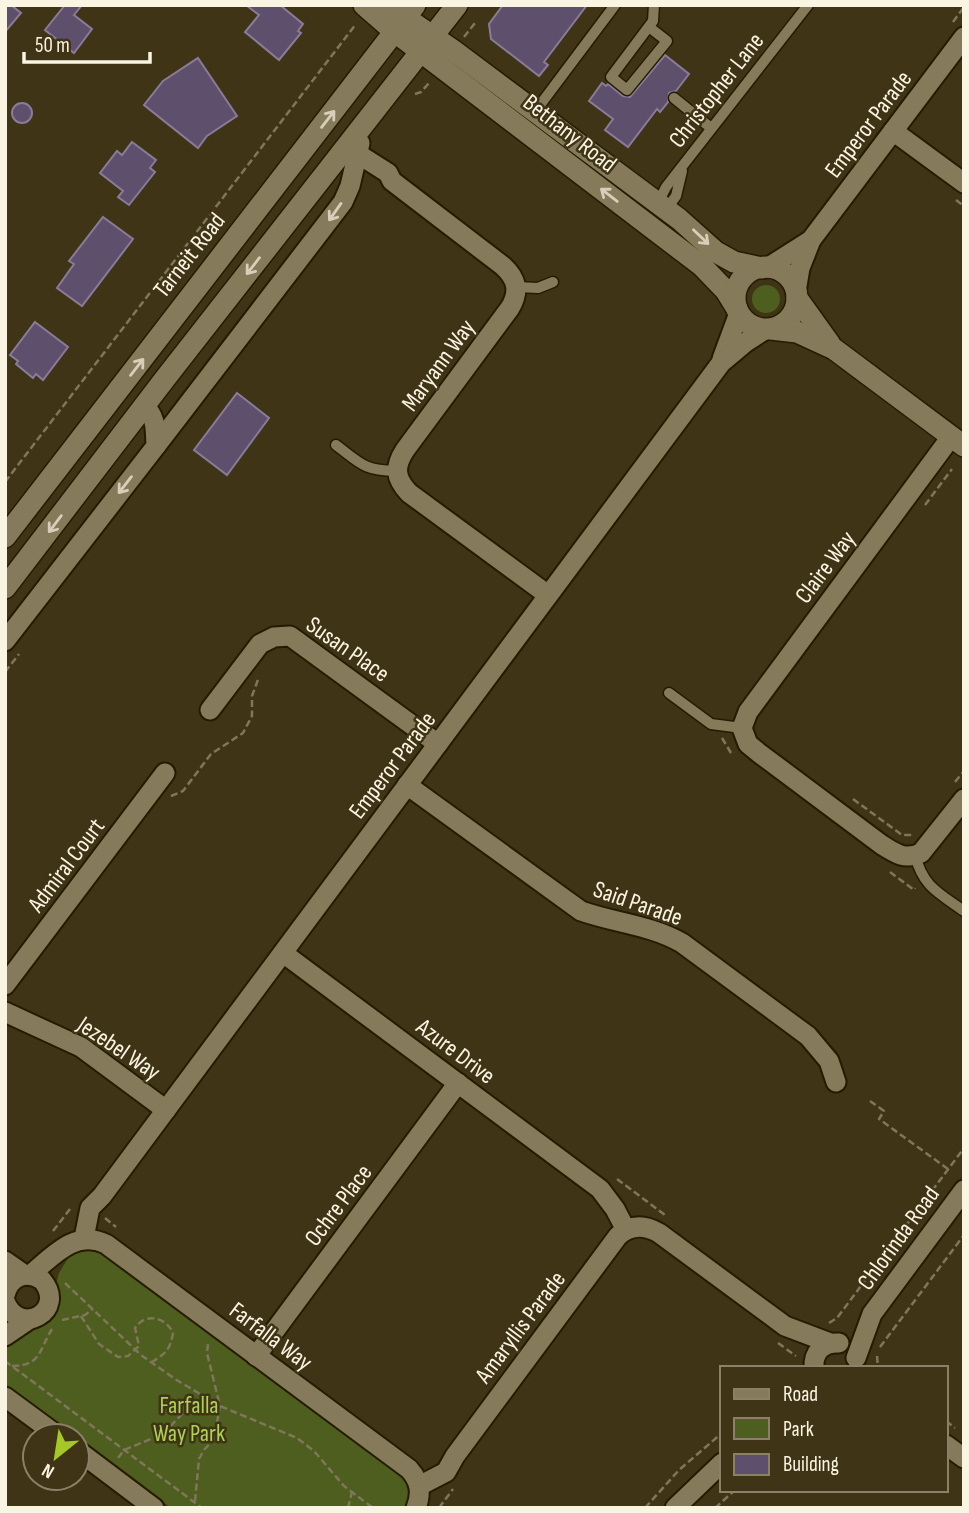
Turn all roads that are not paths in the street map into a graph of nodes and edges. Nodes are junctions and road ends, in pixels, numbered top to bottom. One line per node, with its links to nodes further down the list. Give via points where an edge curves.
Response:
1 (387, 5): 7 (main road, Bethany Road)
2 (457, 5): 10 (main road)
3 (615, 5): 12 (lane)
4 (654, 5): 8 (lane)
5 (808, 5): 14 (lane, Christopher Lane)
6 (360, 15): 7 (main road, Bethany Road)
7 (405, 18): 10 (main road, Bethany Road); 35 (main road, Tarneit Road, one-way to 7)
8 (649, 27): 8 (lane, via 611,77 627,90 667,41)
9 (964, 37): 15 (street, Emperor Parade)
10 (427, 44): 12 (main road, Bethany Road); 13 (main road); 16 (main road, Bethany Road)
11 (674, 98): 14 (lane)
12 (534, 112): 16 (lane); 19 (main road, Bethany Road)
13 (364, 125): 17 (street); 30 (main road, one-way to 30)
14 (711, 128): 19 (lane, Christopher Lane, via 666,187)
15 (893, 131): 18 (street); 21 (street, Emperor Parade)
16 (530, 134): 20 (main road, Bethany Road, one-way to 16)
17 (356, 163): 24 (street, via 392,181 503,266); 33 (street, one-way to 33, via 343,202 317,239)
18 (964, 183)
19 (663, 206): 20 (lane, Christopher Lane); 22 (main road, Bethany Road, one-way to 22, via 725,258)
20 (648, 226): 26 (main road, Bethany Road, via 702,266)
21 (811, 240): 22 (street, Emperor Parade); 25 (street, Emperor Parade)
22 (764, 268): 25 (main road, via 782,272); 26 (main road, via 753,270 740,282)
23 (553, 282): 24 (lane, via 538,288)
24 (517, 287): 34 (street, Maryann Way, via 510,308 405,450)
25 (796, 295): 27 (main road, via 792,314); 28 (main road)
26 (738, 311): 27 (main road, via 750,325); 29 (street, Emperor Parade)
27 (768, 329): 28 (main road, via 797,332); 29 (street, Emperor Parade)
28 (834, 349): 31 (main road)
29 (721, 363): 38 (street, Emperor Parade)
30 (145, 406): 33 (street, via 155,422); 36 (main road, via 131,403 118,410 36,517); 37 (main road, one-way to 37)
31 (958, 442): 42 (street, Claire Way, via 748,712)
32 (336, 445): 34 (lane, via 365,467)
33 (156, 446): 39 (street, one-way to 39)
34 (396, 471): 38 (street, via 409,493)
35 (5, 537)
36 (5, 545)
37 (5, 589)
38 (548, 595): 43 (street, Emperor Parade)
39 (5, 641)
40 (669, 693): 42 (lane, via 712,724)
41 (210, 710): 43 (street, Susan Place, via 260,644 290,636)
42 (742, 728): 47 (street, via 754,748 883,845 902,856)
43 (438, 744): 45 (street, Emperor Parade)
44 (165, 773): 50 (street, Admiral Court)
45 (407, 785): 49 (street, Emperor Parade); 52 (street, Said Parade, via 581,911 665,933 682,943 808,1036 829,1061)
46 (960, 790): 47 (street, via 928,847)
47 (915, 855): 48 (lane, via 923,878)
48 (964, 911)
49 (282, 953): 53 (street, Azure Drive); 54 (street, Emperor Parade)
50 (5, 985)
51 (5, 1012): 54 (street, Jezebel Way, via 81,1047)
52 (836, 1082)
53 (458, 1083): 56 (street, Azure Drive, via 604,1181 615,1209); 69 (street, Ochre Place)
54 (166, 1110): 57 (street, Emperor Parade, via 102,1196)
55 (964, 1190): 64 (street, Chlorinda Road)
56 (631, 1228): 66 (street, via 651,1228 659,1233); 79 (street, Amaryllis Parade, via 618,1236 455,1456)
57 (91, 1239): 58 (street); 69 (street, Farfalla Way, via 118,1252)
58 (55, 1244): 60 (street); 62 (street)
59 (5, 1261): 60 (street)
60 (28, 1275): 61 (street, via 13,1280); 62 (street, via 42,1280)
61 (5, 1295)
62 (50, 1297): 65 (street, via 42,1314)
63 (5, 1301): 65 (street, via 11,1313)
64 (872, 1314): 68 (street, Chlorinda Road); 70 (street, Chlorinda Road)
65 (30, 1319): 67 (street)
66 (785, 1326): 68 (street); 71 (street)
67 (5, 1336)
68 (830, 1336): 70 (street, via 848,1347); 72 (street, Chlorinda Road, via 818,1351)
69 (257, 1356): 79 (street, Farfalla Way)
70 (858, 1363)
71 (813, 1366)
72 (814, 1366)
73 (5, 1397): 74 (street)
74 (39, 1422)
75 (948, 1446): 76 (street)
76 (964, 1458)
77 (91, 1460): 80 (street)
78 (720, 1465): 81 (street)
79 (417, 1480): 82 (street)
80 (149, 1506)
81 (678, 1507)
82 (416, 1508)

